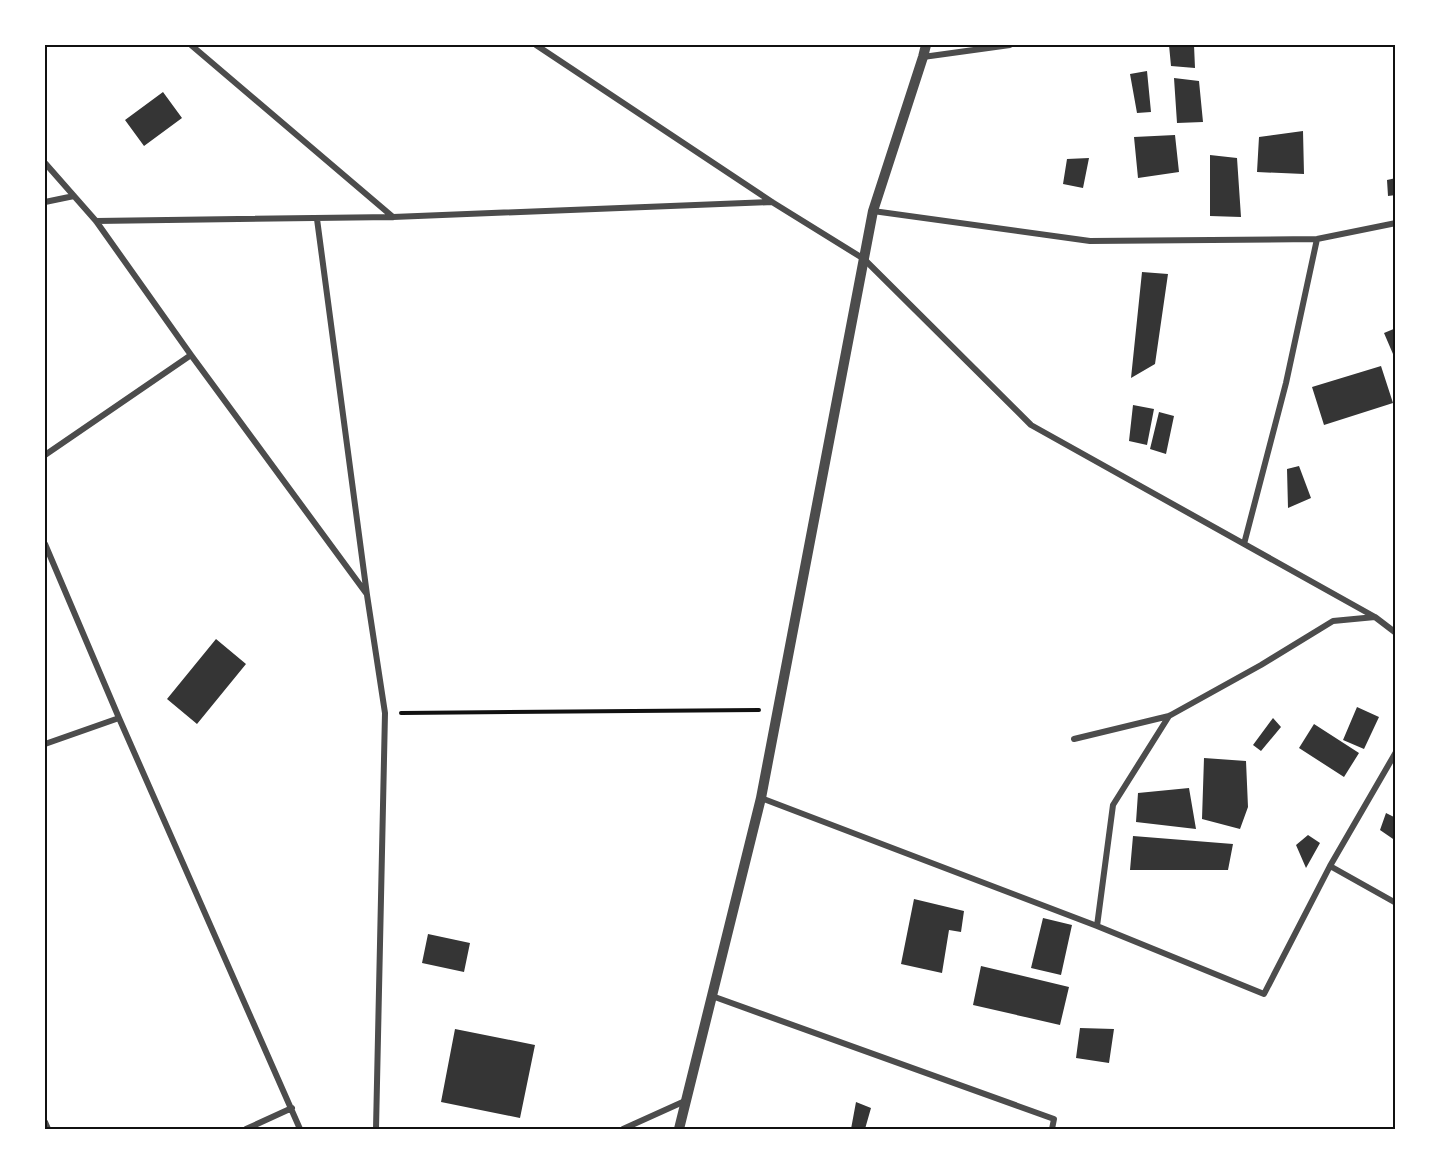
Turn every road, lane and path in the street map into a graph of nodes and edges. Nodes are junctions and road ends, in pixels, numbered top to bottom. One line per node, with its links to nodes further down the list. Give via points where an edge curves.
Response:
1 (191, 45): 11 (street)
2 (536, 45): 9 (street)
3 (926, 45): 5 (street)
4 (1010, 45): 5 (street)
5 (923, 57): 10 (street)
6 (45, 163): 7 (street)
7 (74, 196): 8 (street); 13 (street)
8 (45, 202)
9 (772, 202): 11 (street); 16 (street)
10 (873, 211): 15 (street, via 1090,241); 16 (street)
11 (393, 217): 12 (street)
12 (317, 219): 13 (street); 21 (street)
13 (96, 221): 17 (street)
14 (1396, 223): 15 (street)
15 (1317, 239): 20 (street, via 1286,383)
16 (864, 259): 20 (street, via 1031,425); 24 (street)
17 (191, 355): 18 (street); 21 (street)
18 (45, 455)
19 (45, 544): 27 (street)
20 (1244, 544): 22 (street)
21 (367, 595): 25 (street)
22 (1375, 618): 23 (street); 26 (street, via 1333,621)
23 (1396, 633)
24 (778, 710): 25 (path); 31 (street)
25 (384, 713): 42 (street)
26 (1169, 716): 28 (street); 34 (street, via 1113,805)
27 (119, 718): 29 (street); 37 (street)
28 (1074, 739)
29 (45, 744)
30 (1396, 752): 32 (street)
31 (761, 798): 34 (street); 35 (street)
32 (1330, 866): 33 (street); 34 (street, via 1264,994)
33 (1396, 903)
34 (1097, 926)
35 (712, 996): 36 (street); 45 (street, via 1054,1119)
36 (686, 1101): 43 (street); 44 (street)
37 (292, 1108): 40 (street); 41 (street)
38 (45, 1122): 39 (street)
39 (48, 1129)
40 (246, 1129)
41 (300, 1129)
42 (376, 1129)
43 (623, 1129)
44 (679, 1129)
45 (1052, 1129)

